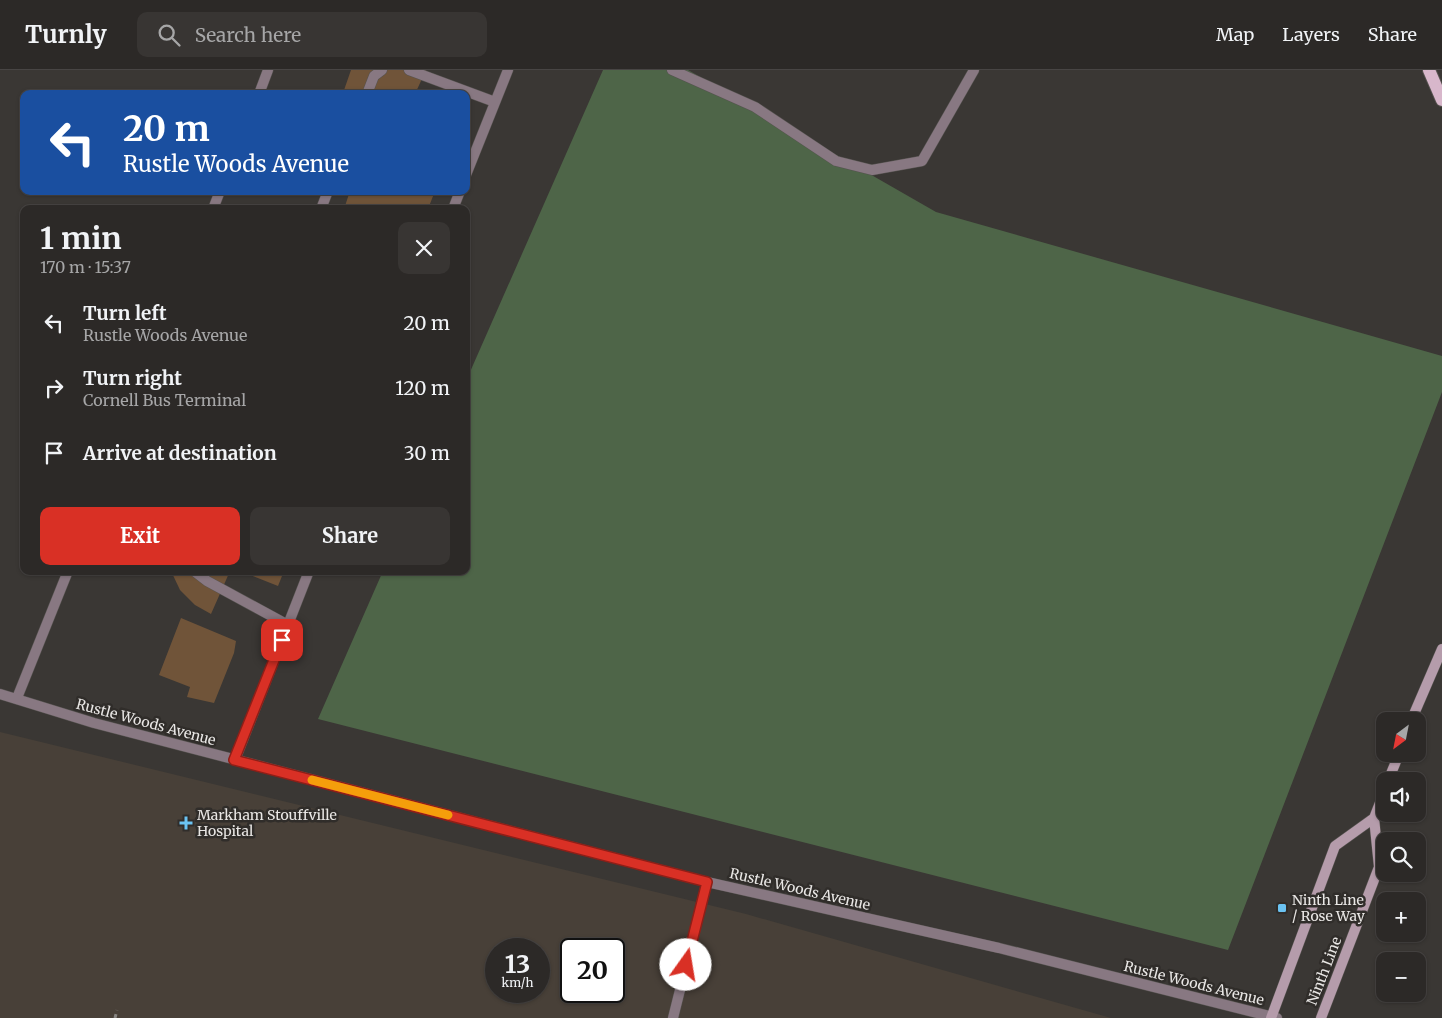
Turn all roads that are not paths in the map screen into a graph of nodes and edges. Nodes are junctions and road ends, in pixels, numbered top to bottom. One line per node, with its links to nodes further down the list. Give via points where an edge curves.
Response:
1 (268, 70): 8 (lane)
2 (382, 70): 9 (lane, via 374,76)
3 (409, 70): 10 (lane)
4 (508, 70): 13 (lane)
5 (672, 70): 6 (lane, via 755,107 836,161 872,170 922,161)
6 (974, 70)
7 (1429, 70): 12 (main road)
8 (260, 90)
9 (369, 90)
10 (463, 90)
11 (470, 93): 13 (lane)
12 (1442, 100)
13 (495, 102): 14 (lane)
14 (470, 165)
15 (66, 575): 21 (lane)
16 (199, 575): 18 (lane)
17 (307, 575): 18 (lane)
18 (288, 624): 23 (lane)
19 (1442, 649): 22 (main road)
20 (0, 694): 21 (lane, Rustle Woods Avenue)
21 (17, 698): 23 (lane, Rustle Woods Avenue, via 94,723)
22 (1415, 712)
23 (234, 760): 26 (lane, Rustle Woods Avenue)
24 (1376, 813): 25 (main road, Ninth Line)
25 (1374, 818): 28 (main road, via 1334,846); 29 (main road, Ninth Line, via 1379,868)
26 (707, 882): 27 (lane); 28 (lane, Rustle Woods Avenue, via 999,948)
27 (673, 1018)
28 (1273, 1018)
29 (1321, 1018)

